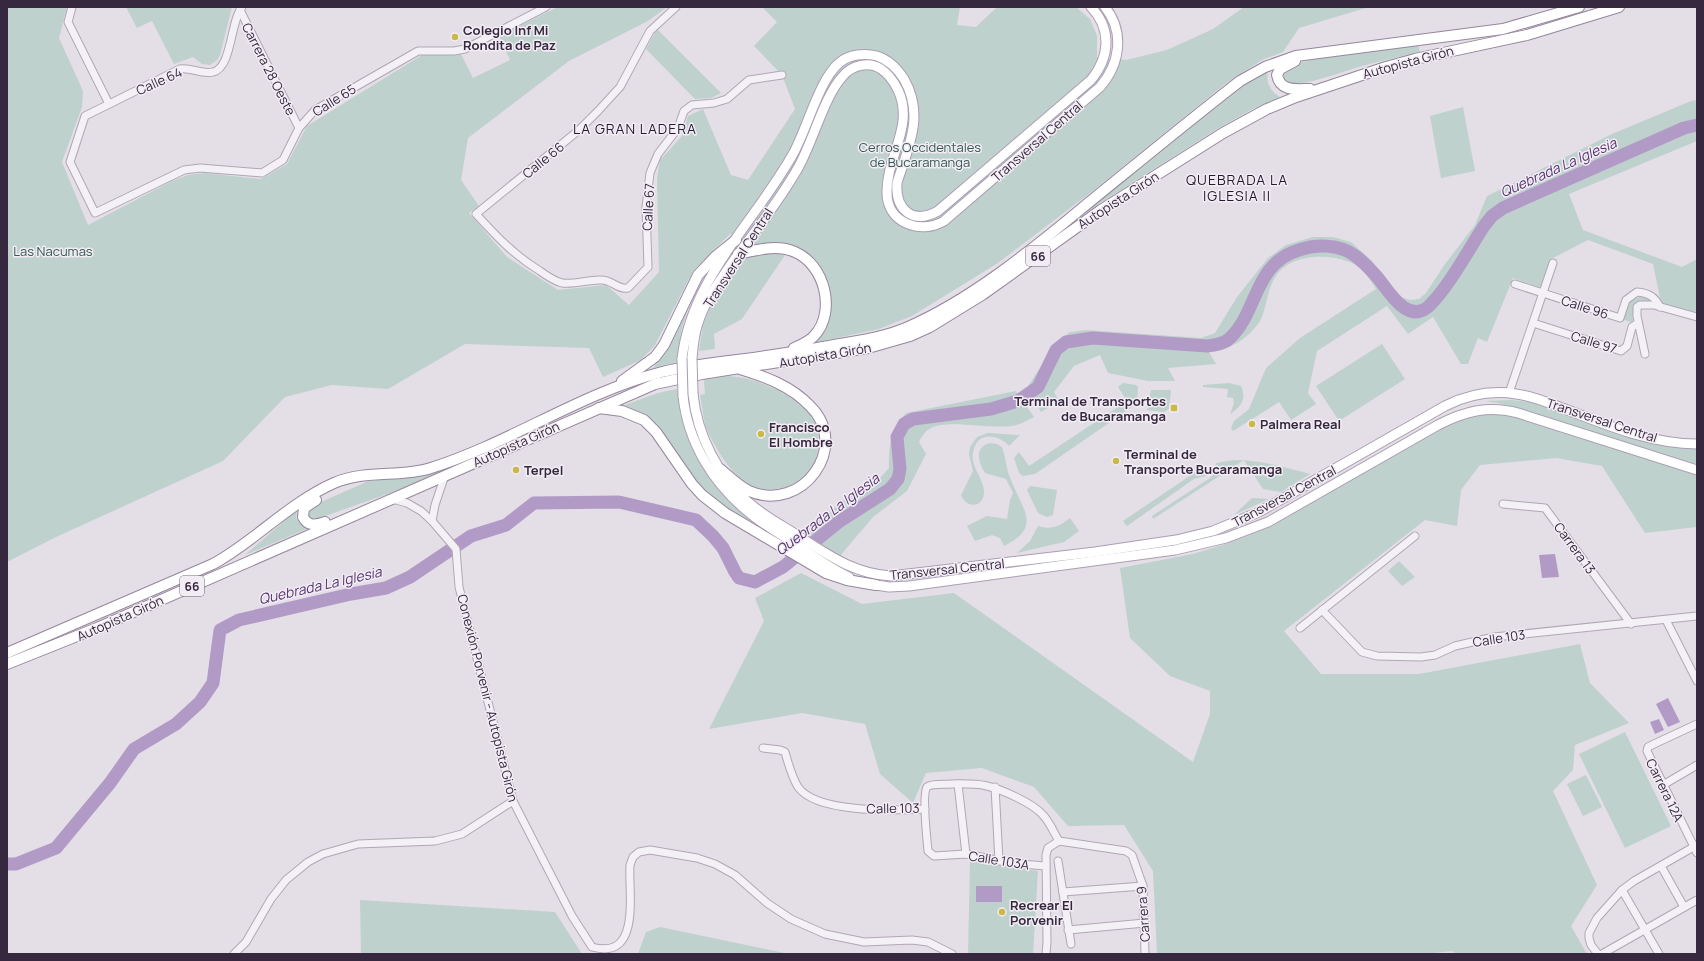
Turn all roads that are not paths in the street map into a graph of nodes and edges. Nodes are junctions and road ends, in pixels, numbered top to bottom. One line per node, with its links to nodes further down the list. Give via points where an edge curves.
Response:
1 (72, 7): 12 (street, via 68,22)
2 (546, 7): 13 (street, Calle 65, via 459,50 418,51 315,110)
3 (676, 7): 19 (street, Calle 66, via 650,31 620,87 598,111 579,130 476,214 506,247 553,279 564,283 604,280)
4 (1091, 7): 15 (main road, Transversal Central, via 1102,21 1107,42 1106,53 1092,80 938,211 928,216 919,217 905,211 896,192 915,127 914,104 906,83 895,66 876,56 857,55 841,62 828,76 800,140 778,179)
5 (1105, 7): 16 (main road, Transversal Central, via 1114,24 1118,42 1115,62 1108,77 1100,87 944,221 934,226 920,227 907,224 896,218 889,205 887,185 904,122 902,99 894,82 874,66 866,65 849,70 831,94 796,173)
6 (1578, 7): 9 (highway, Autopista Girón / 66, via 1495,30)
7 (1619, 7): 11 (highway, Autopista Girón / 66, via 1527,34 1415,59)
8 (241, 9): 12 (street, Calle 64, via 224,64 217,71 208,73 190,68 180,69); 13 (street, Carrera 28 Oeste)
9 (1313, 53): 11 (highway, via 1280,69 1278,78 1282,85 1288,88); 26 (highway, Autopista Girón / 66, via 1265,66 1240,82 1040,242 978,286 927,317 884,336)
10 (782, 75): 19 (street, Calle 67, via 749,80 727,99 692,105 684,111 678,128 658,154 650,173 646,207 648,267 628,288)
11 (1320, 88): 27 (highway, Autopista Girón / 66, via 1267,109 1223,132 1092,216 982,295 921,331 868,348)
12 (109, 104): 14 (street, Calle 64, via 85,116 70,162)
13 (299, 128): 14 (street, Calle 65, via 283,160 262,173 200,168 184,170)
14 (95, 213)
15 (736, 240): 28 (highway, via 715,256 698,275 664,345 655,357); 41 (main road, Transversal Central, bridge, via 711,275 693,310 682,359 683,396 689,426 701,455 717,481 752,515)
16 (738, 254): 26 (highway, via 769,248 795,252 810,262 821,279 826,300 824,317 818,330 805,343); 32 (main road, Transversal Central, bridge, via 704,310 696,331 692,358 693,394 700,430)
17 (1553, 263): 20 (street)
18 (1515, 284): 20 (street, Calle 96)
19 (623, 288)
20 (1543, 293): 21 (street, Calle 96, via 1620,318 1626,300 1638,292 1655,298); 23 (street)
21 (1660, 307): 22 (street); 24 (street, via 1640,305 1636,311)
22 (1697, 316)
23 (1533, 322): 24 (street, Calle 97, via 1621,351 1627,346 1632,327); 29 (street)
24 (1638, 323): 25 (street)
25 (1645, 354)
26 (773, 355): 28 (highway, Autopista Girón / 66, via 667,371)
27 (738, 369): 30 (highway, Autopista Girón / 66, via 664,381); 32 (highway, via 778,382 811,406 822,423 824,450 811,479 802,487 780,494 766,495 749,491)
28 (605, 392): 34 (highway, Autopista Girón / 66, via 428,469)
29 (1510, 393): 31 (main road, Transversal Central, via 1534,398 1629,432 1668,441); 42 (main road, Transversal Central, via 1480,394 1454,402 1259,512 1224,527 1187,538 1095,552 891,576 857,570)
30 (599, 408): 35 (highway, Autopista Girón / 66); 41 (highway, via 622,412 644,420 656,432 702,495 725,513)
31 (1697, 444)
32 (720, 468): 41 (main road, Transversal Central, via 737,490)
33 (1697, 470): 43 (main road, Transversal Central, via 1518,413 1500,409 1480,410 1460,414 1438,425 1268,522 1226,538 1180,549 1133,556 909,586)
34 (367, 475): 38 (highway, via 307,506 303,510 303,517 307,523 316,525 364,507); 49 (highway, Autopista Girón / 66, via 344,480 313,494 274,520 236,551 213,564)
35 (445, 475): 36 (highway, Autopista Girón / 66); 39 (street)
36 (392, 499): 38 (highway, Autopista Girón / 66); 39 (street, Conexión Porvenir - Autopista Girón, via 407,503)
37 (1503, 504): 47 (street, Carrera 13, via 1545,508)
38 (377, 505): 50 (highway, Autopista Girón / 66, via 71,639)
39 (432, 520): 58 (street, Conexión Porvenir - Autopista Girón, via 456,549 459,587)
40 (1415, 536): 44 (street)
41 (793, 543): 42 (highway); 42 (main road, Transversal Central)
42 (816, 558): 43 (highway, via 836,577)
43 (876, 585)
44 (1322, 610): 47 (street, Calle 103, via 1362,652 1377,656 1421,658 1455,646 1494,637); 48 (street)
45 (1697, 616): 46 (street, Calle 103)
46 (1666, 620): 47 (street, Calle 103); 51 (street)
47 (1631, 624)
48 (1300, 628)
49 (7, 653)
50 (7, 664)
51 (1697, 681)
52 (1697, 724): 56 (street, Carrera 12A, via 1648,748 1647,754)
53 (763, 748): 59 (street, Calle 103, via 785,752 799,787 810,797 825,804 878,811)
54 (1696, 768): 56 (street)
55 (958, 784): 57 (street, Calle 103); 59 (street, Calle 103, via 927,787); 62 (street)
56 (1663, 785): 61 (street, Carrera 12A)
57 (995, 787): 60 (street, Calle 103, via 1042,813); 63 (street)
58 (513, 801): 76 (street, via 462,834 435,841 358,844 323,854 308,862 286,880 271,899 246,942); 77 (street, Conexión Porvenir - Autopista Girón, via 572,916 592,947 598,950 608,951 619,946 626,937 629,926 630,865 633,857 639,852 650,850 697,858 715,864 735,875 767,904 791,919 825,934 864,942 928,942)
59 (925, 809): 62 (street, Calle 103A, via 930,854)
60 (1059, 842): 65 (street, via 1048,848); 67 (street, Carrera 9, via 1130,852)
61 (1696, 848): 66 (street)
62 (966, 854): 63 (street, Calle 103A)
63 (999, 861): 65 (street, Calle 103A)
64 (1058, 861): 69 (street)
65 (1045, 866): 78 (street)
66 (1661, 866): 68 (street); 71 (street)
67 (1143, 886): 69 (street); 72 (street, Carrera 9)
68 (1622, 890): 73 (street); 80 (street, via 1597,918 1589,933 1588,938)
69 (1063, 892): 74 (street)
70 (1697, 900): 71 (street)
71 (1684, 907): 73 (street)
72 (1145, 923): 74 (street); 79 (street, Carrera 9)
73 (1644, 929): 81 (street); 82 (street)
74 (1068, 930): 75 (street)
75 (1071, 944)
76 (234, 954)
77 (952, 954)
78 (1046, 954)
79 (1145, 954)
80 (1598, 954)
81 (1602, 954)
82 (1659, 954)

